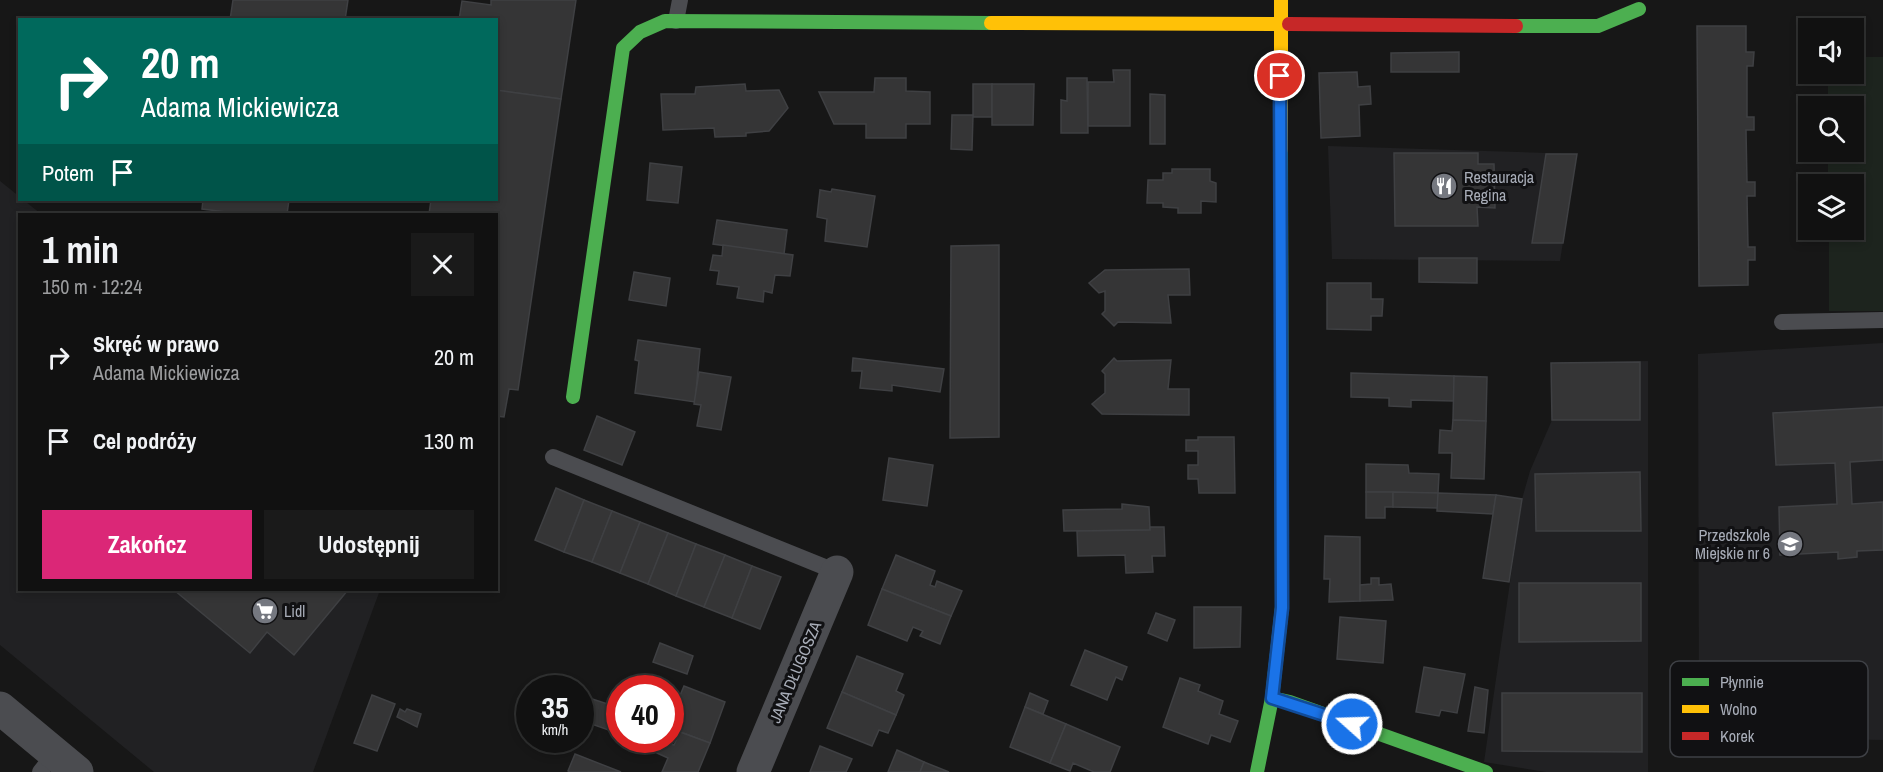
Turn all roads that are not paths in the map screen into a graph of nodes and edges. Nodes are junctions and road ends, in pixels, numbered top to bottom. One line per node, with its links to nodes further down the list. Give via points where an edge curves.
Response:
1 (680, 0): 4 (lane)
2 (1281, 0): 5 (street)
3 (1639, 9): 5 (street, via 1598,26)
4 (676, 21): 5 (street); 8 (street, via 665,21 640,32 623,48)
5 (1281, 26): 11 (street, via 1282,608)
6 (1883, 320): 7 (lane)
7 (1782, 322)
8 (573, 397)
9 (553, 458): 10 (lane)
10 (837, 572): 14 (street, JANA DŁUGOSZA)
11 (1272, 698): 15 (street); 16 (street)
12 (0, 708): 13 (street)
13 (57, 766)
14 (753, 772)
15 (1257, 772)
16 (1486, 772)

